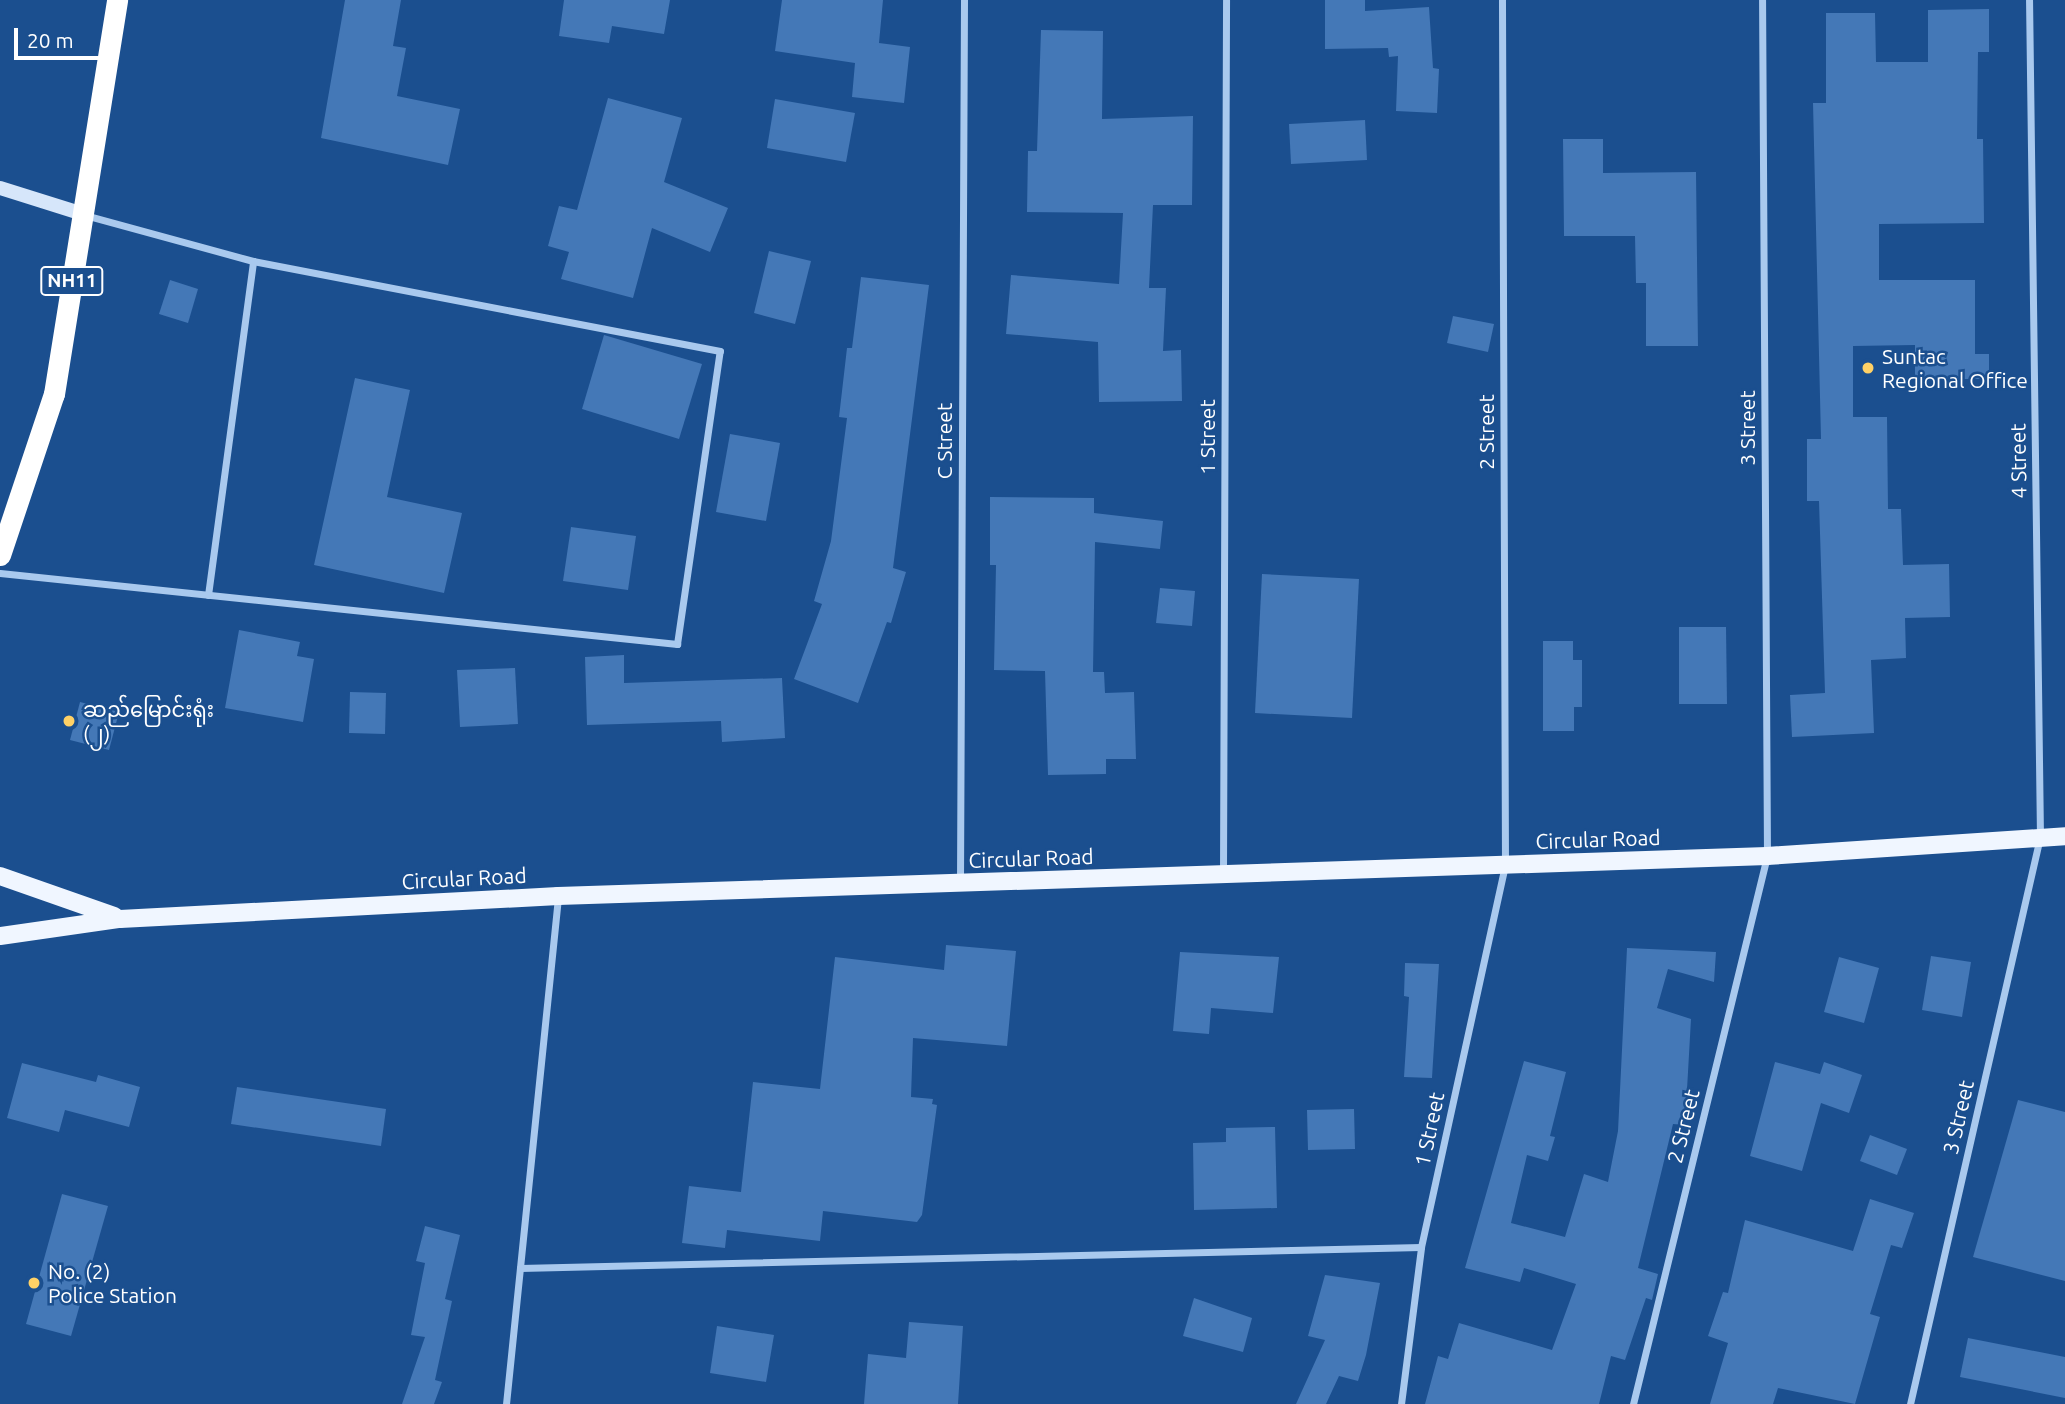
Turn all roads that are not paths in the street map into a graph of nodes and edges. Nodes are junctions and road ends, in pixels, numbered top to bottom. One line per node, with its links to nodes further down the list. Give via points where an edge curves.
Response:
1 (117, 0): 8 (highway, NH11)
2 (964, 0): 19 (street, C Street)
3 (1226, 0): 17 (street, 1 Street)
4 (1502, 0): 16 (street, 2 Street)
5 (1762, 0): 15 (street, 3 Street)
6 (2029, 0): 14 (street, 4 Street)
7 (0, 188): 8 (street)
8 (83, 214): 9 (street); 10 (highway, NH11, via 54,394)
9 (253, 261): 12 (street); 12 (street, via 720,351 677,644)
10 (0, 555)
11 (0, 573): 12 (street)
12 (208, 595)
13 (2065, 836): 14 (main road, Circular Road)
14 (2040, 837): 15 (main road, Circular Road); 28 (street, 3 Street)
15 (1767, 856): 16 (main road, Circular Road); 27 (street, 2 Street)
16 (1505, 864): 17 (main road, Circular Road); 23 (street, 1 Street)
17 (1223, 874): 19 (main road, Circular Road)
18 (0, 876): 21 (main road)
19 (960, 883): 20 (main road, Circular Road)
20 (558, 896): 21 (main road, Circular Road); 24 (street)
21 (120, 919): 22 (main road, Circular Road)
22 (0, 936)
23 (1421, 1247): 24 (street); 26 (street, 1 Street)
24 (520, 1268): 25 (street)
25 (506, 1404)
26 (1401, 1404)
27 (1633, 1404)
28 (1910, 1404)

